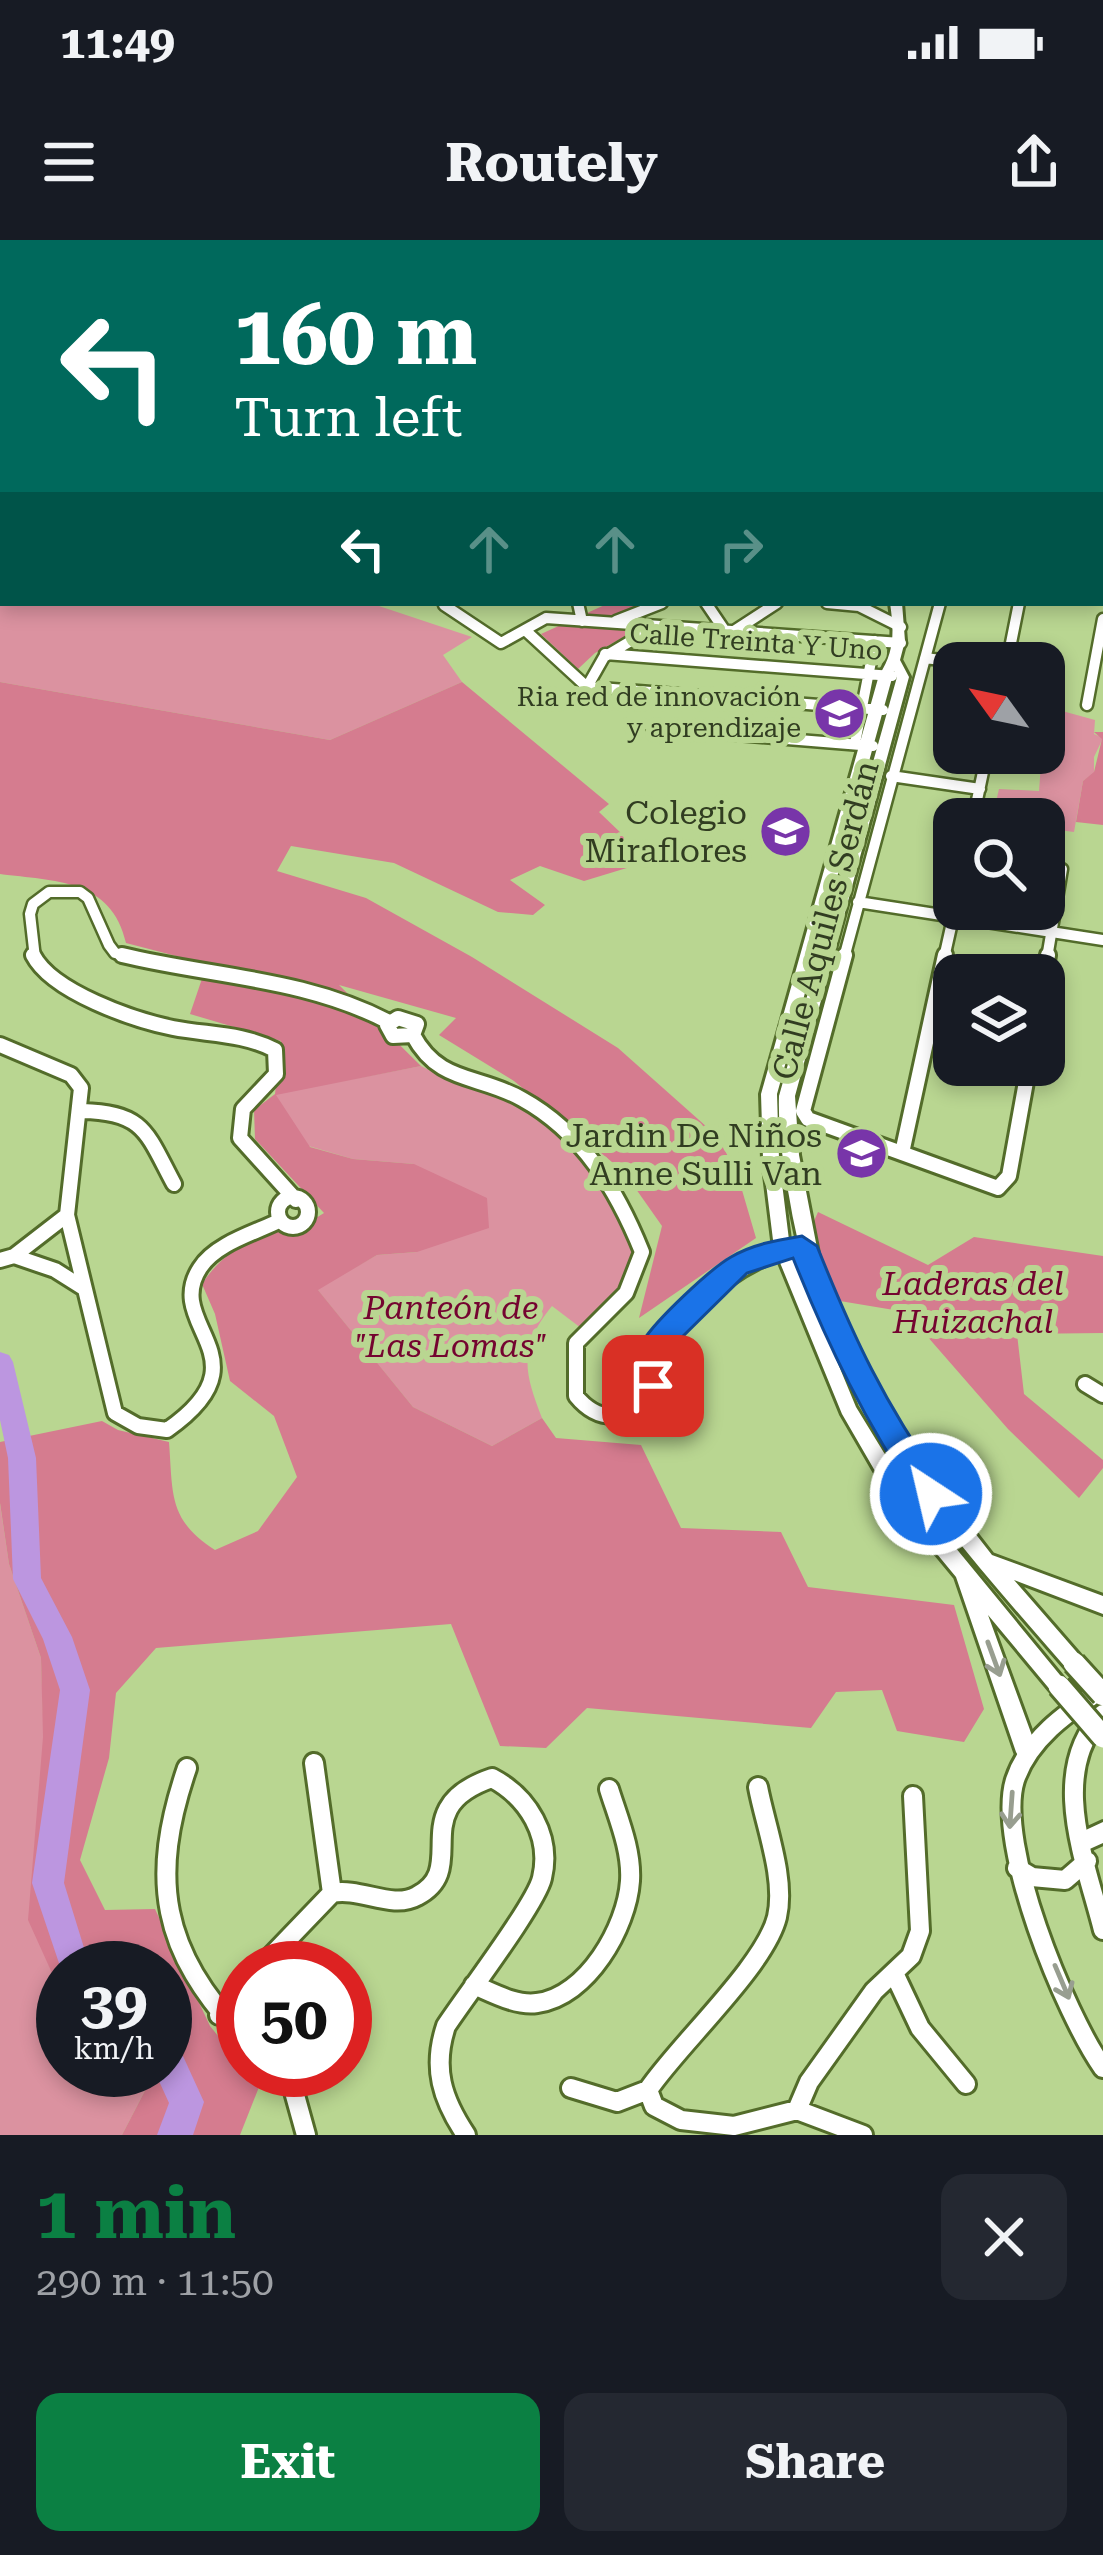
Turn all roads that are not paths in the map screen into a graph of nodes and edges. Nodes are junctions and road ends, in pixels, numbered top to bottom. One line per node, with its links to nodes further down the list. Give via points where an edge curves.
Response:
1 (446, 606): 16 (street, via 501,643)
2 (536, 606): 11 (street)
3 (578, 606): 13 (street)
4 (654, 606): 14 (street)
5 (709, 606): 17 (street)
6 (772, 606): 17 (street)
7 (859, 606): 10 (street)
8 (939, 606): 22 (street, Calle Aquiles Serdán)
9 (1018, 606): 19 (street)
10 (896, 611): 20 (main road)
11 (546, 619): 13 (street); 16 (street)
12 (1103, 619): 26 (street)
13 (581, 621): 14 (street)
14 (612, 623): 15 (street)
15 (656, 626): 17 (street); 21 (street)
16 (525, 630): 25 (street)
17 (730, 631): 18 (street)
18 (875, 641): 20 (street); 24 (street)
19 (1011, 642)
20 (901, 643): 24 (main road)
21 (605, 654): 24 (street, Calle Treinta Y Uno); 25 (street)
22 (926, 658): 23 (street); 32 (street, Calle Aquiles Serdán)
23 (933, 659)
24 (888, 672): 27 (main road); 28 (main road)
25 (587, 687): 27 (street)
26 (1087, 705)
27 (870, 708): 28 (street); 30 (main road)
28 (894, 712): 30 (main road)
29 (652, 728): 30 (street)
30 (869, 745): 50 (main road, via 787,1096)
31 (983, 774): 33 (street)
32 (891, 776): 33 (street); 35 (street, Calle Aquiles Serdán)
33 (980, 789): 34 (street)
34 (978, 798)
35 (858, 902): 36 (street); 45 (street, Calle Aquiles Serdán, via 803,1112)
36 (933, 910)
37 (950, 930): 45 (street)
38 (1042, 930): 39 (street)
39 (1052, 932): 40 (street); 41 (street)
40 (1103, 940)
41 (1048, 954)
42 (0, 1046): 44 (street, via 71,1075)
43 (1025, 1086): 45 (street, via 1006,1184 989,1187)
44 (82, 1112): 46 (street, via 135,1116); 48 (street)
45 (902, 1153)
46 (174, 1184)
47 (296, 1200): 49 (street, via 277,1208); 49 (street, via 308,1205 305,1220); 50 (street, via 240,1138 244,1109 276,1074 275,1050 233,1034 166,1026 51,980 36,967 30,944 34,904 49,892 80,892 96,905 115,953 320,989 389,1022 410,1018 424,1060 502,1088 596,1160 625,1204 642,1252 626,1293 576,1343 576,1396 593,1413 620,1418 650,1403 655,1346 737,1266)
48 (67, 1215): 51 (street); 52 (street)
49 (279, 1221): 52 (street, via 217,1255 194,1280 215,1379 198,1410 166,1430 115,1413)
50 (792, 1247): 55 (main road, via 881,1421); 56 (main road, via 848,1409)
51 (6, 1258): 52 (street, via 55,1270)
52 (82, 1287)
53 (1085, 1384): 54 (street)
54 (1103, 1395)
55 (984, 1560): 57 (main road); 58 (main road, bridge)
56 (961, 1567): 60 (main road, bridge); 61 (main road, one-way to 61)
57 (1103, 1605)
58 (1103, 1692): 61 (street, via 1052,1720)
59 (1103, 1714): 67 (street, via 1075,1746 1071,1778)
60 (1103, 1737)
61 (1027, 1752): 68 (street, one-way to 68, via 1011,1804)
62 (314, 1763): 69 (street)
63 (187, 1768): 74 (street, via 161,1888 181,1955)
64 (758, 1786): 79 (street, via 778,1914 766,1943 663,2065)
65 (609, 1790): 73 (street, via 630,1882 613,1938 578,1984 541,2003)
66 (913, 1796): 72 (street, via 920,1931)
67 (1091, 1845): 68 (street, via 1065,1880); 70 (street)
68 (1017, 1868): 75 (street, one-way to 75)
69 (332, 1893): 71 (street); 73 (street, via 346,1887 403,1902 420,1896 443,1862 445,1803 492,1778 522,1793 537,1823 542,1882)
70 (1103, 1930)
71 (286, 1941)
72 (894, 1972): 76 (street, via 920,2029); 80 (street, via 809,2082)
73 (474, 1985): 82 (street, via 446,2026 435,2072)
74 (216, 2010)
75 (1103, 2068)
76 (966, 2084)
77 (571, 2088): 79 (street, via 617,2102)
78 (295, 2097): 81 (street)
79 (651, 2098): 80 (street, via 681,2120 734,2126)
80 (797, 2110): 83 (street)
81 (306, 2135)
82 (466, 2135)
83 (863, 2135)

